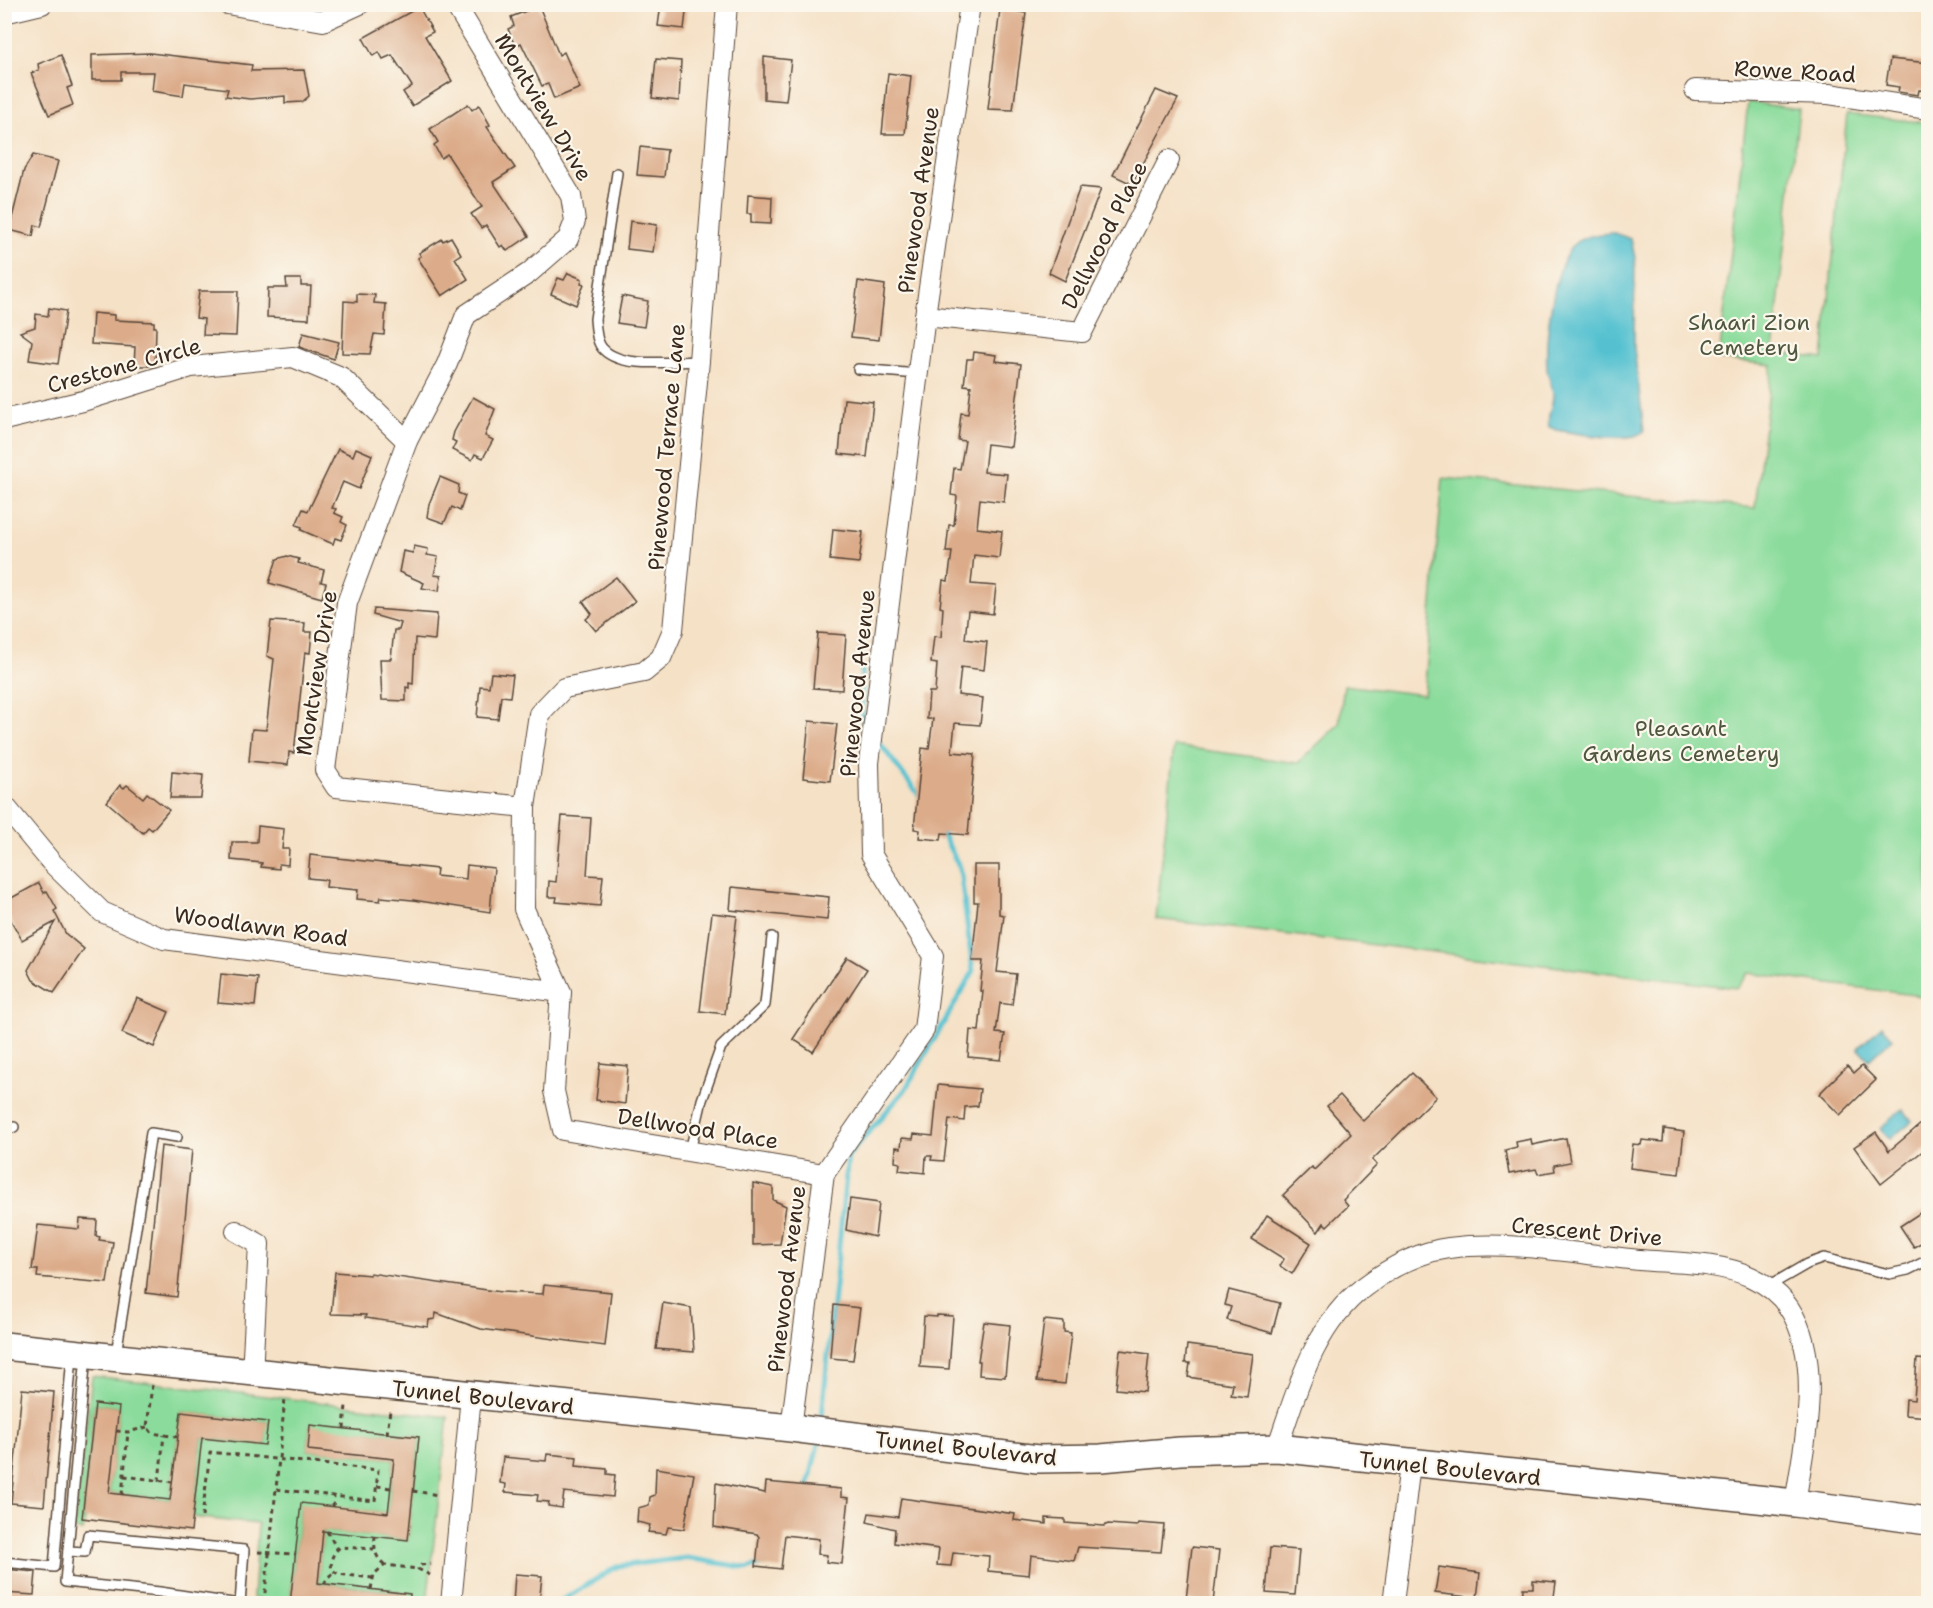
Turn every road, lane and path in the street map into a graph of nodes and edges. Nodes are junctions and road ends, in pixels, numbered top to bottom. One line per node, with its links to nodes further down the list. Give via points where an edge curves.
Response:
1 (42, 4): 7 (street)
2 (227, 4): 3 (street, via 322,21)
3 (360, 4)
4 (455, 4): 17 (street, Montview Drive, via 571,196 575,221 568,239 529,273 466,315 447,364)
5 (727, 4): 13 (street, Pinewood Terrace Lane)
6 (970, 4): 12 (street, Pinewood Avenue)
7 (4, 13)
8 (1695, 90): 9 (street, Rowe Road, via 1829,94)
9 (1929, 109)
10 (1169, 160): 12 (street, Dellwood Place, via 1082,332)
11 (617, 173): 13 (lane, via 595,319 596,335 603,350 626,362)
12 (925, 316): 15 (street, Pinewood Avenue)
13 (699, 361): 19 (street, Pinewood Terrace Lane, via 673,630 661,658 644,672 564,688 539,714)
14 (858, 369): 15 (lane)
15 (918, 374): 24 (street, Pinewood Avenue, via 869,763 872,854 933,956 924,1030)
16 (4, 420): 17 (street, Crestone Circle, via 83,401 191,367 293,357 340,377)
17 (407, 441): 19 (street, Montview Drive, via 347,603 326,770 336,787)
18 (4, 805): 21 (street, Woodlawn Road, via 52,863 102,912 165,939)
19 (525, 807): 21 (street, via 524,909)
20 (772, 937): 23 (lane, via 765,1005 721,1047 702,1100)
21 (561, 992): 23 (street, Dellwood Place, via 554,1091 563,1130)
22 (177, 1137): 30 (lane, via 151,1133)
23 (690, 1151): 24 (street, Dellwood Place)
24 (824, 1174): 38 (street, Pinewood Avenue)
25 (236, 1231): 31 (street, via 259,1244)
26 (1929, 1260): 27 (lane, via 1889,1274 1824,1258)
27 (1767, 1287): 45 (street, Crescent Drive, via 1750,1276 1716,1268 1513,1247 1447,1248 1423,1255 1382,1274 1343,1306 1311,1352); 58 (street, Crescent Drive, via 1779,1293 1791,1310 1806,1352 1809,1378 1805,1442)
28 (4, 1346): 29 (street, Tunnel Boulevard)
29 (79, 1353): 30 (street, Tunnel Boulevard); 66 (lane); 70 (lane, via 54,1567)
30 (115, 1357): 31 (street, Tunnel Boulevard)
31 (252, 1374): 33 (street, Tunnel Boulevard)
32 (152, 1383): 37 (path)
33 (471, 1396): 38 (street, Tunnel Boulevard); 81 (street)
34 (285, 1398): 46 (path)
35 (346, 1405): 39 (path)
36 (390, 1410): 42 (path)
37 (147, 1427): 41 (path); 43 (path, via 152,1433)
38 (791, 1428): 45 (street, Tunnel Boulevard, via 1038,1460)
39 (344, 1429)
40 (116, 1431): 41 (path)
41 (128, 1432): 48 (path)
42 (387, 1434)
43 (164, 1435): 44 (path); 49 (path)
44 (177, 1437)
45 (1277, 1448): 47 (street, Tunnel Boulevard)
46 (279, 1460): 51 (path, via 378,1470); 53 (path); 60 (path, via 210,1452)
47 (1410, 1464): 58 (street, Tunnel Boulevard); 82 (street)
48 (124, 1476): 49 (path); 55 (path)
49 (159, 1481): 50 (path)
50 (172, 1482)
51 (377, 1486): 52 (path); 57 (path, via 375,1501)
52 (391, 1488)
53 (276, 1489): 57 (path); 68 (path)
54 (413, 1491): 56 (path)
55 (122, 1495)
56 (439, 1495)
57 (334, 1496): 59 (path)
58 (1795, 1503): 61 (street, Tunnel Boulevard)
59 (333, 1507)
60 (202, 1517)
61 (1929, 1521)
62 (327, 1531): 64 (path)
63 (375, 1536): 65 (path)
64 (338, 1549): 65 (path); 74 (path, via 330,1562)
65 (374, 1550): 72 (path)
66 (68, 1551): 80 (lane, via 65,1582); 80 (lane, via 85,1552 88,1535 244,1550)
67 (256, 1551): 68 (path)
68 (270, 1552): 69 (path); 79 (path)
69 (296, 1554)
70 (4, 1562)
71 (431, 1563): 73 (path)
72 (386, 1565): 73 (path); 76 (path)
73 (418, 1569): 75 (path)
74 (335, 1572): 76 (path); 77 (path, via 327,1576)
75 (430, 1575)
76 (373, 1578): 78 (path)
77 (324, 1584)
78 (371, 1589)
79 (264, 1602)
80 (239, 1604)
81 (451, 1604)
82 (1393, 1604)

